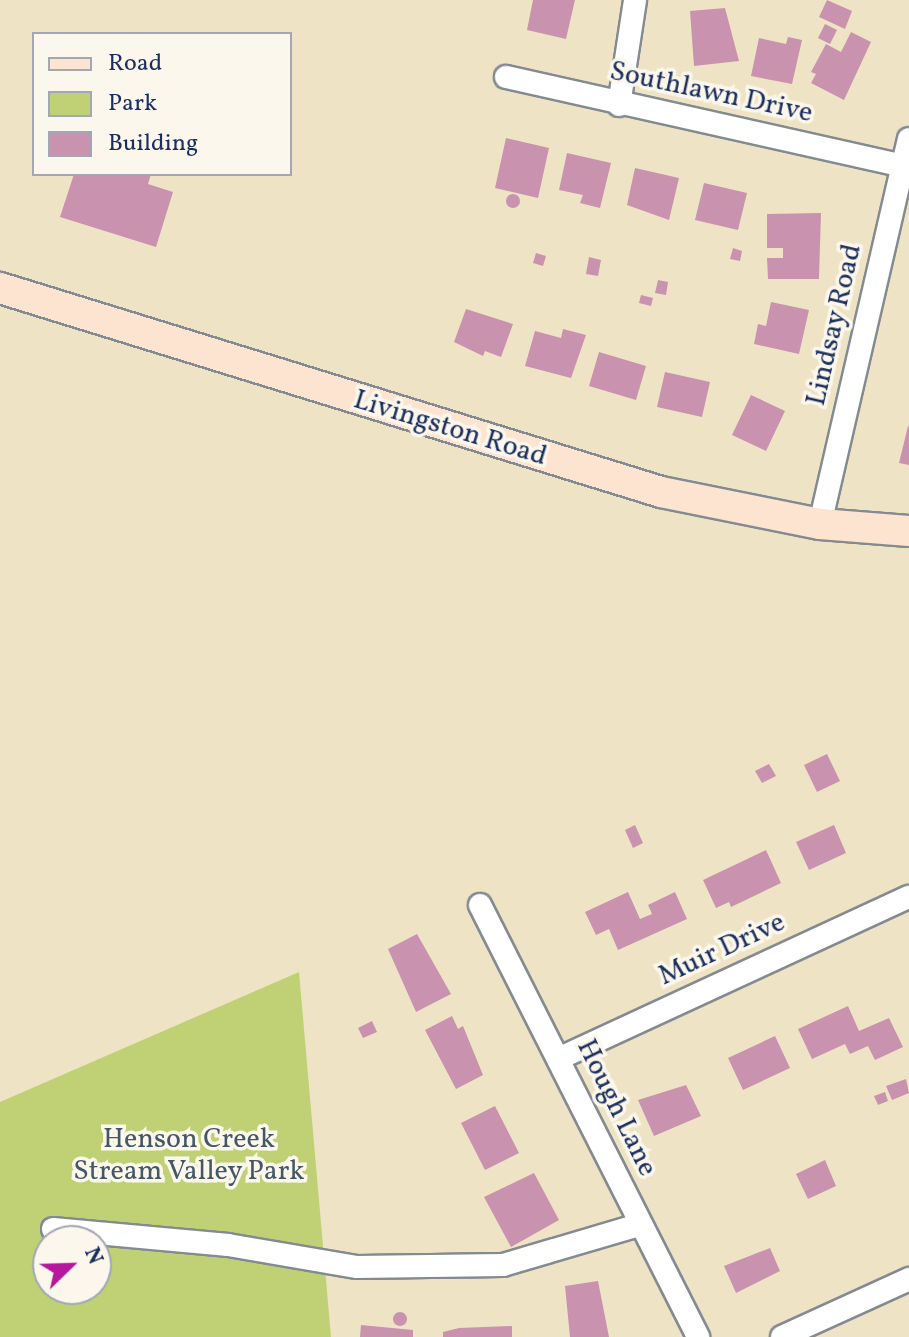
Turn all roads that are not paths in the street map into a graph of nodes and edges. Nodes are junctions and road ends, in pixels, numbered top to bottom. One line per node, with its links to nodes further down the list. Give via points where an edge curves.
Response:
1 (635, 0): 3 (street)
2 (506, 77): 3 (street, Southlawn Drive)
3 (619, 105): 5 (street, Southlawn Drive)
4 (909, 139): 5 (street, Lindsay Road)
5 (904, 166): 7 (street, Lindsay Road)
6 (0, 288): 7 (main road, Livingston Road, via 585,471)
7 (820, 524): 8 (main road, Livingston Road)
8 (909, 531)
9 (909, 897): 11 (street, Muir Drive)
10 (480, 905): 11 (street, Hough Lane)
11 (560, 1058): 12 (street, Hough Lane)
12 (639, 1225): 13 (street, via 503,1265 372,1267); 15 (street, Hough Lane)
13 (112, 1234)
14 (909, 1279): 16 (street)
15 (698, 1337)
16 (782, 1337)

